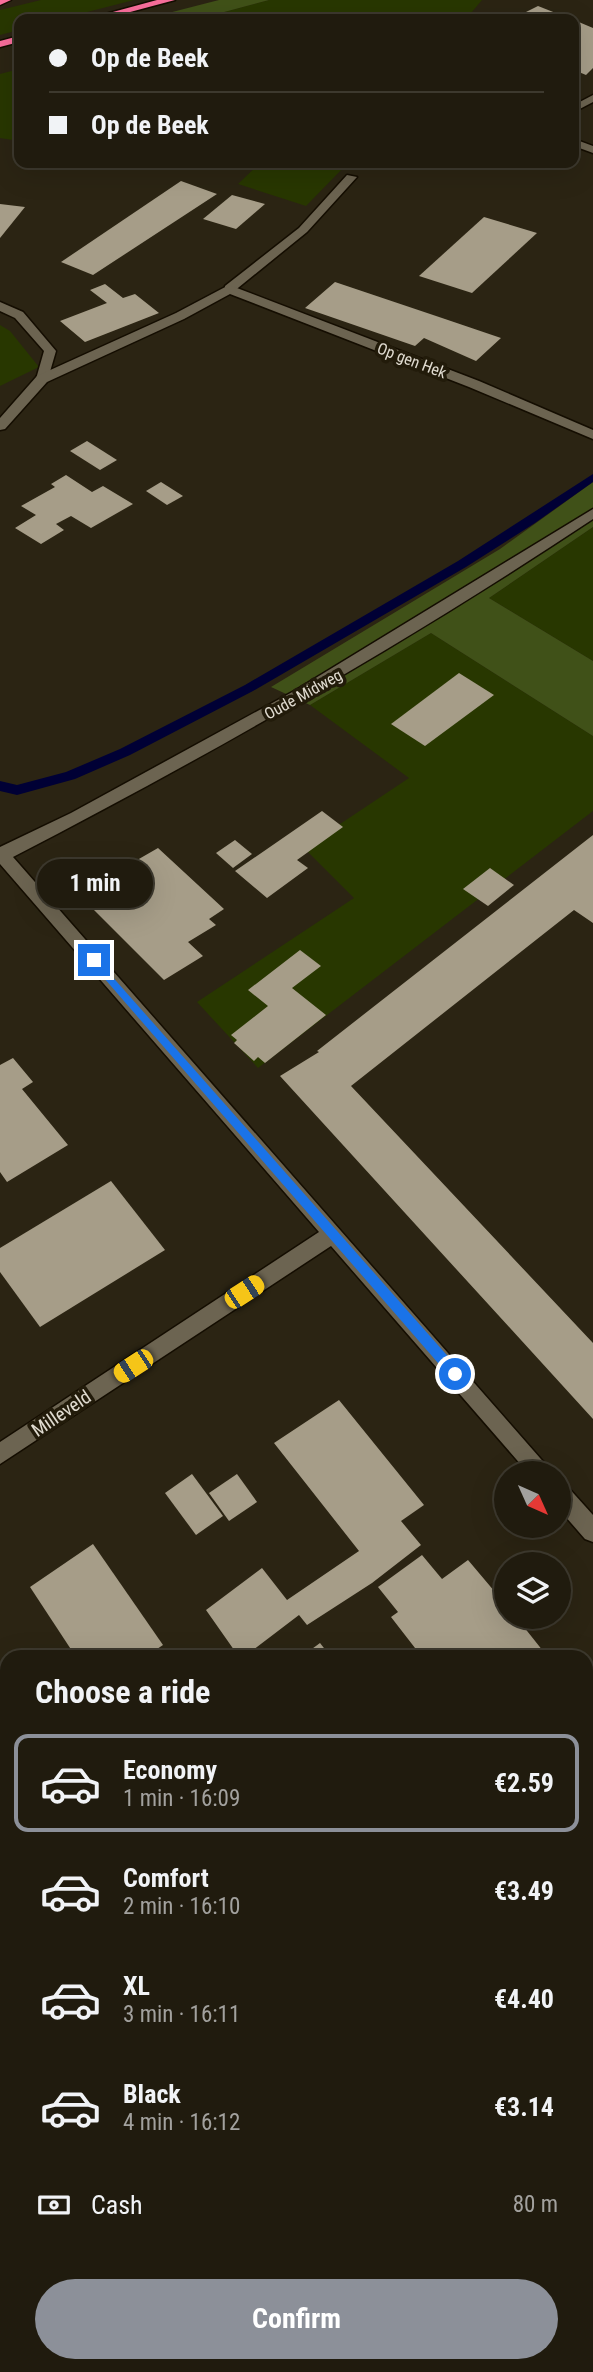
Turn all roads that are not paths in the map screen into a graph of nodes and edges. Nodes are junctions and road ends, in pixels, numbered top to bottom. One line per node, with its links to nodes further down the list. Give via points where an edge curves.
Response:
1 (6, 0): 3 (highway)
2 (170, 0): 4 (highway)
3 (0, 2)
4 (113, 14)
5 (351, 177): 6 (street, via 303,230)
6 (229, 289): 8 (street); 10 (street, Op gen Hek)
7 (0, 306): 8 (street, via 19,315 50,351)
8 (42, 379): 9 (street)
9 (0, 426)
10 (593, 435)
11 (593, 513): 12 (street, Oude Midweg, via 466,598 323,684)
12 (1, 855): 13 (street)
13 (333, 1234): 14 (street, Milleveld); 15 (street)
14 (0, 1454)
15 (531, 1461)
16 (571, 1506): 17 (street)
17 (593, 1531)

